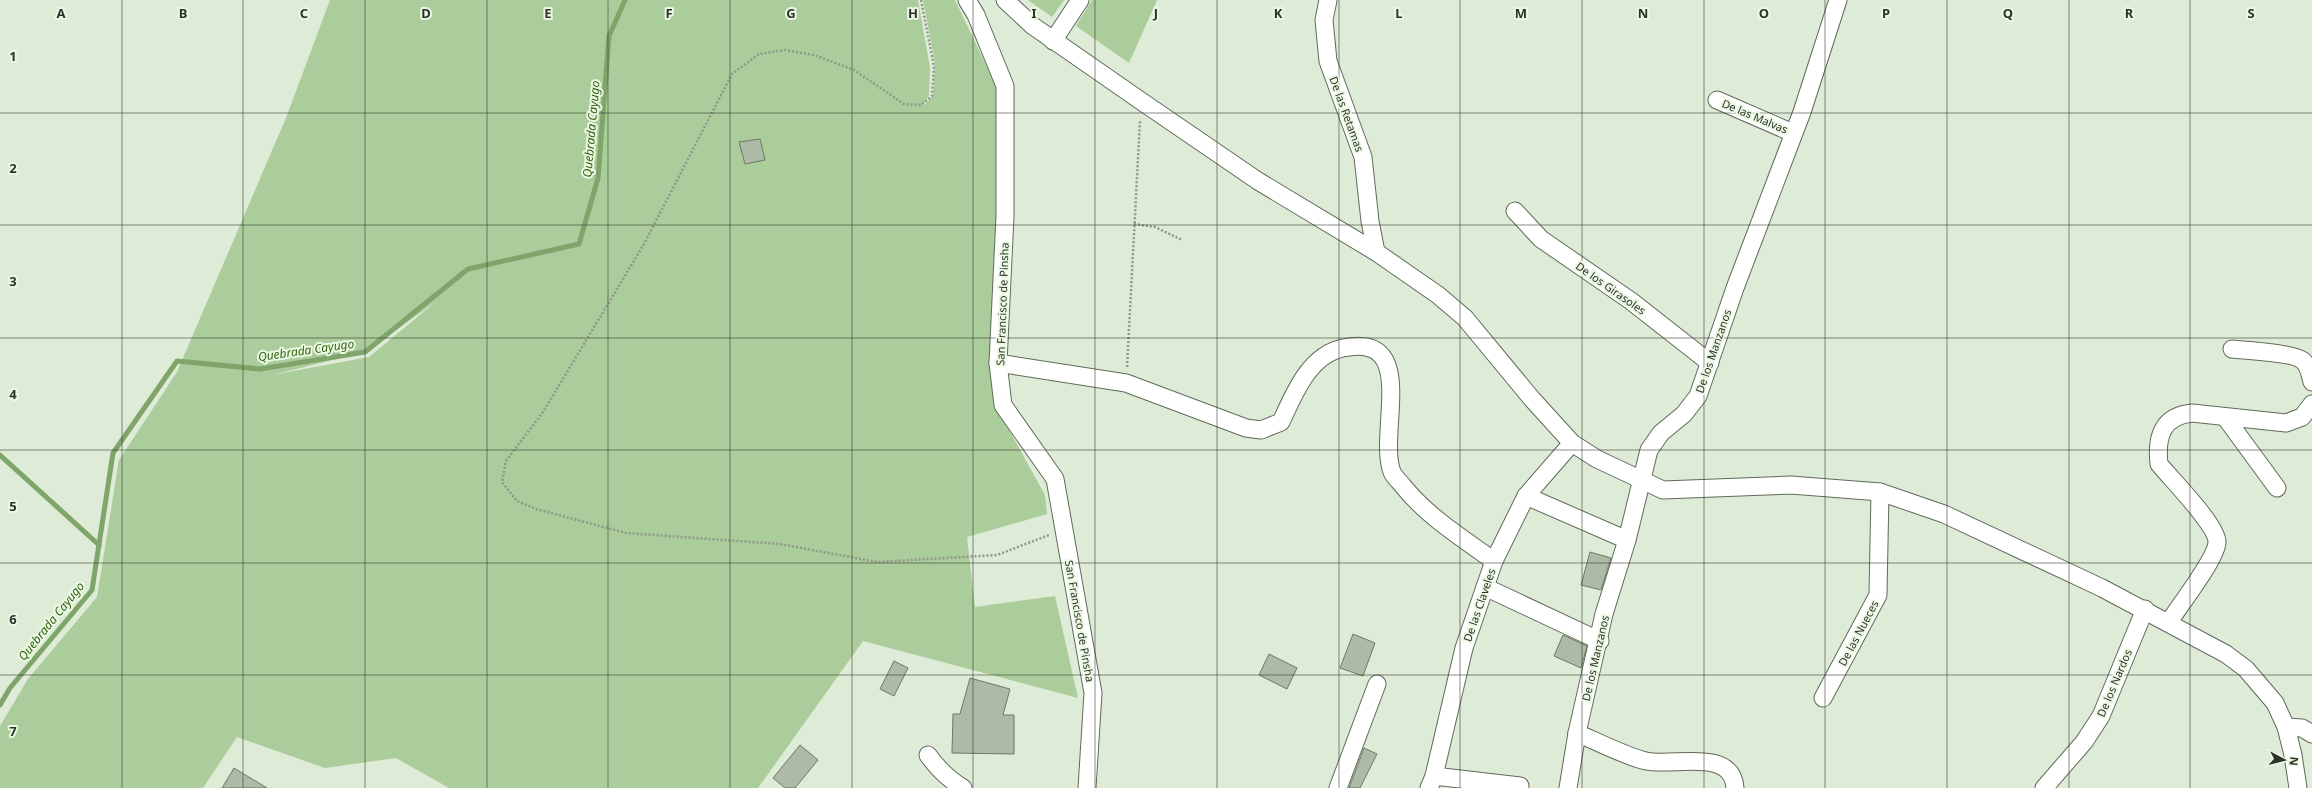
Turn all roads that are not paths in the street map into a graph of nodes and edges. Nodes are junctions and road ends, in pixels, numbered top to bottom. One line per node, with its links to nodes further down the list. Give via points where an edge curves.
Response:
1 (967, 0): 12 (street, San Francisco de Pinsha, via 976,15 1005,86 1005,216)
2 (1005, 0): 6 (street)
3 (1080, 0): 6 (street)
4 (1328, 0): 10 (street, De las Retamas, via 1324,20 1328,61 1363,157)
5 (1838, 0): 8 (street, De los Manzanos)
6 (1053, 41): 10 (street, via 1258,181)
7 (1717, 100): 8 (street, De las Malvas)
8 (1793, 133): 13 (street, De los Manzanos, via 1735,288)
9 (1515, 211): 13 (street, De los Girasoles, via 1541,239 1631,300)
10 (1376, 252): 17 (street, via 1409,273 1465,318)
11 (2232, 349): 14 (street, via 2285,355 2302,360 2309,368)
12 (998, 363): 23 (street, via 1126,383 1246,428 1261,430 1281,422 1291,400 1314,363 1337,350 1358,345 1372,348 1381,354 1389,368 1389,452 1392,473 1419,506); 37 (street, San Francisco de Pinsha, via 1003,405 1055,479 1093,693)
13 (1710, 364): 18 (street, De los Manzanos, via 1698,396 1684,414 1661,433 1649,450)
14 (2312, 382)
15 (2312, 404): 16 (street, via 2302,417 2286,423)
16 (2224, 417): 19 (street); 26 (street, via 2178,414 2168,422 2160,435 2160,464 2210,524 2217,541 2212,558)
17 (1572, 443): 18 (street, via 1597,459); 21 (street, De las Claveles)
18 (1642, 479): 20 (street, via 1663,490 1791,485); 22 (street, De los Manzanos)
19 (2277, 488)
20 (1880, 492): 25 (street, via 1944,514); 29 (street, De las Nueces, via 1878,595)
21 (1526, 496): 22 (street); 23 (street, De las Claveles)
22 (1626, 540): 27 (street, De los Manzanos, via 1604,614)
23 (1494, 561): 24 (street, De las Claveles)
24 (1485, 588): 27 (street); 34 (street, De las Claveles, via 1464,648)
25 (2145, 609): 26 (street); 41 (street, De los Nardos, via 2101,716 2084,742)
26 (2169, 622): 30 (street, via 2226,654 2246,669 2275,703)
27 (1600, 641): 31 (street, De los Manzanos)
28 (1377, 684): 38 (street)
29 (1823, 698)
30 (2286, 727): 32 (street, via 2302,728); 42 (street)
31 (1578, 733): 39 (street, De los Manzanos); 40 (street, via 1646,761 1717,763 1728,769 1734,778)
32 (2312, 734)
33 (928, 755): 36 (street, via 938,769)
34 (1431, 782): 35 (street)
35 (1520, 786)
36 (963, 788)
37 (1087, 788)
38 (1338, 788)
39 (1568, 788)
40 (1735, 788)
41 (2044, 788)
42 (2298, 788)

